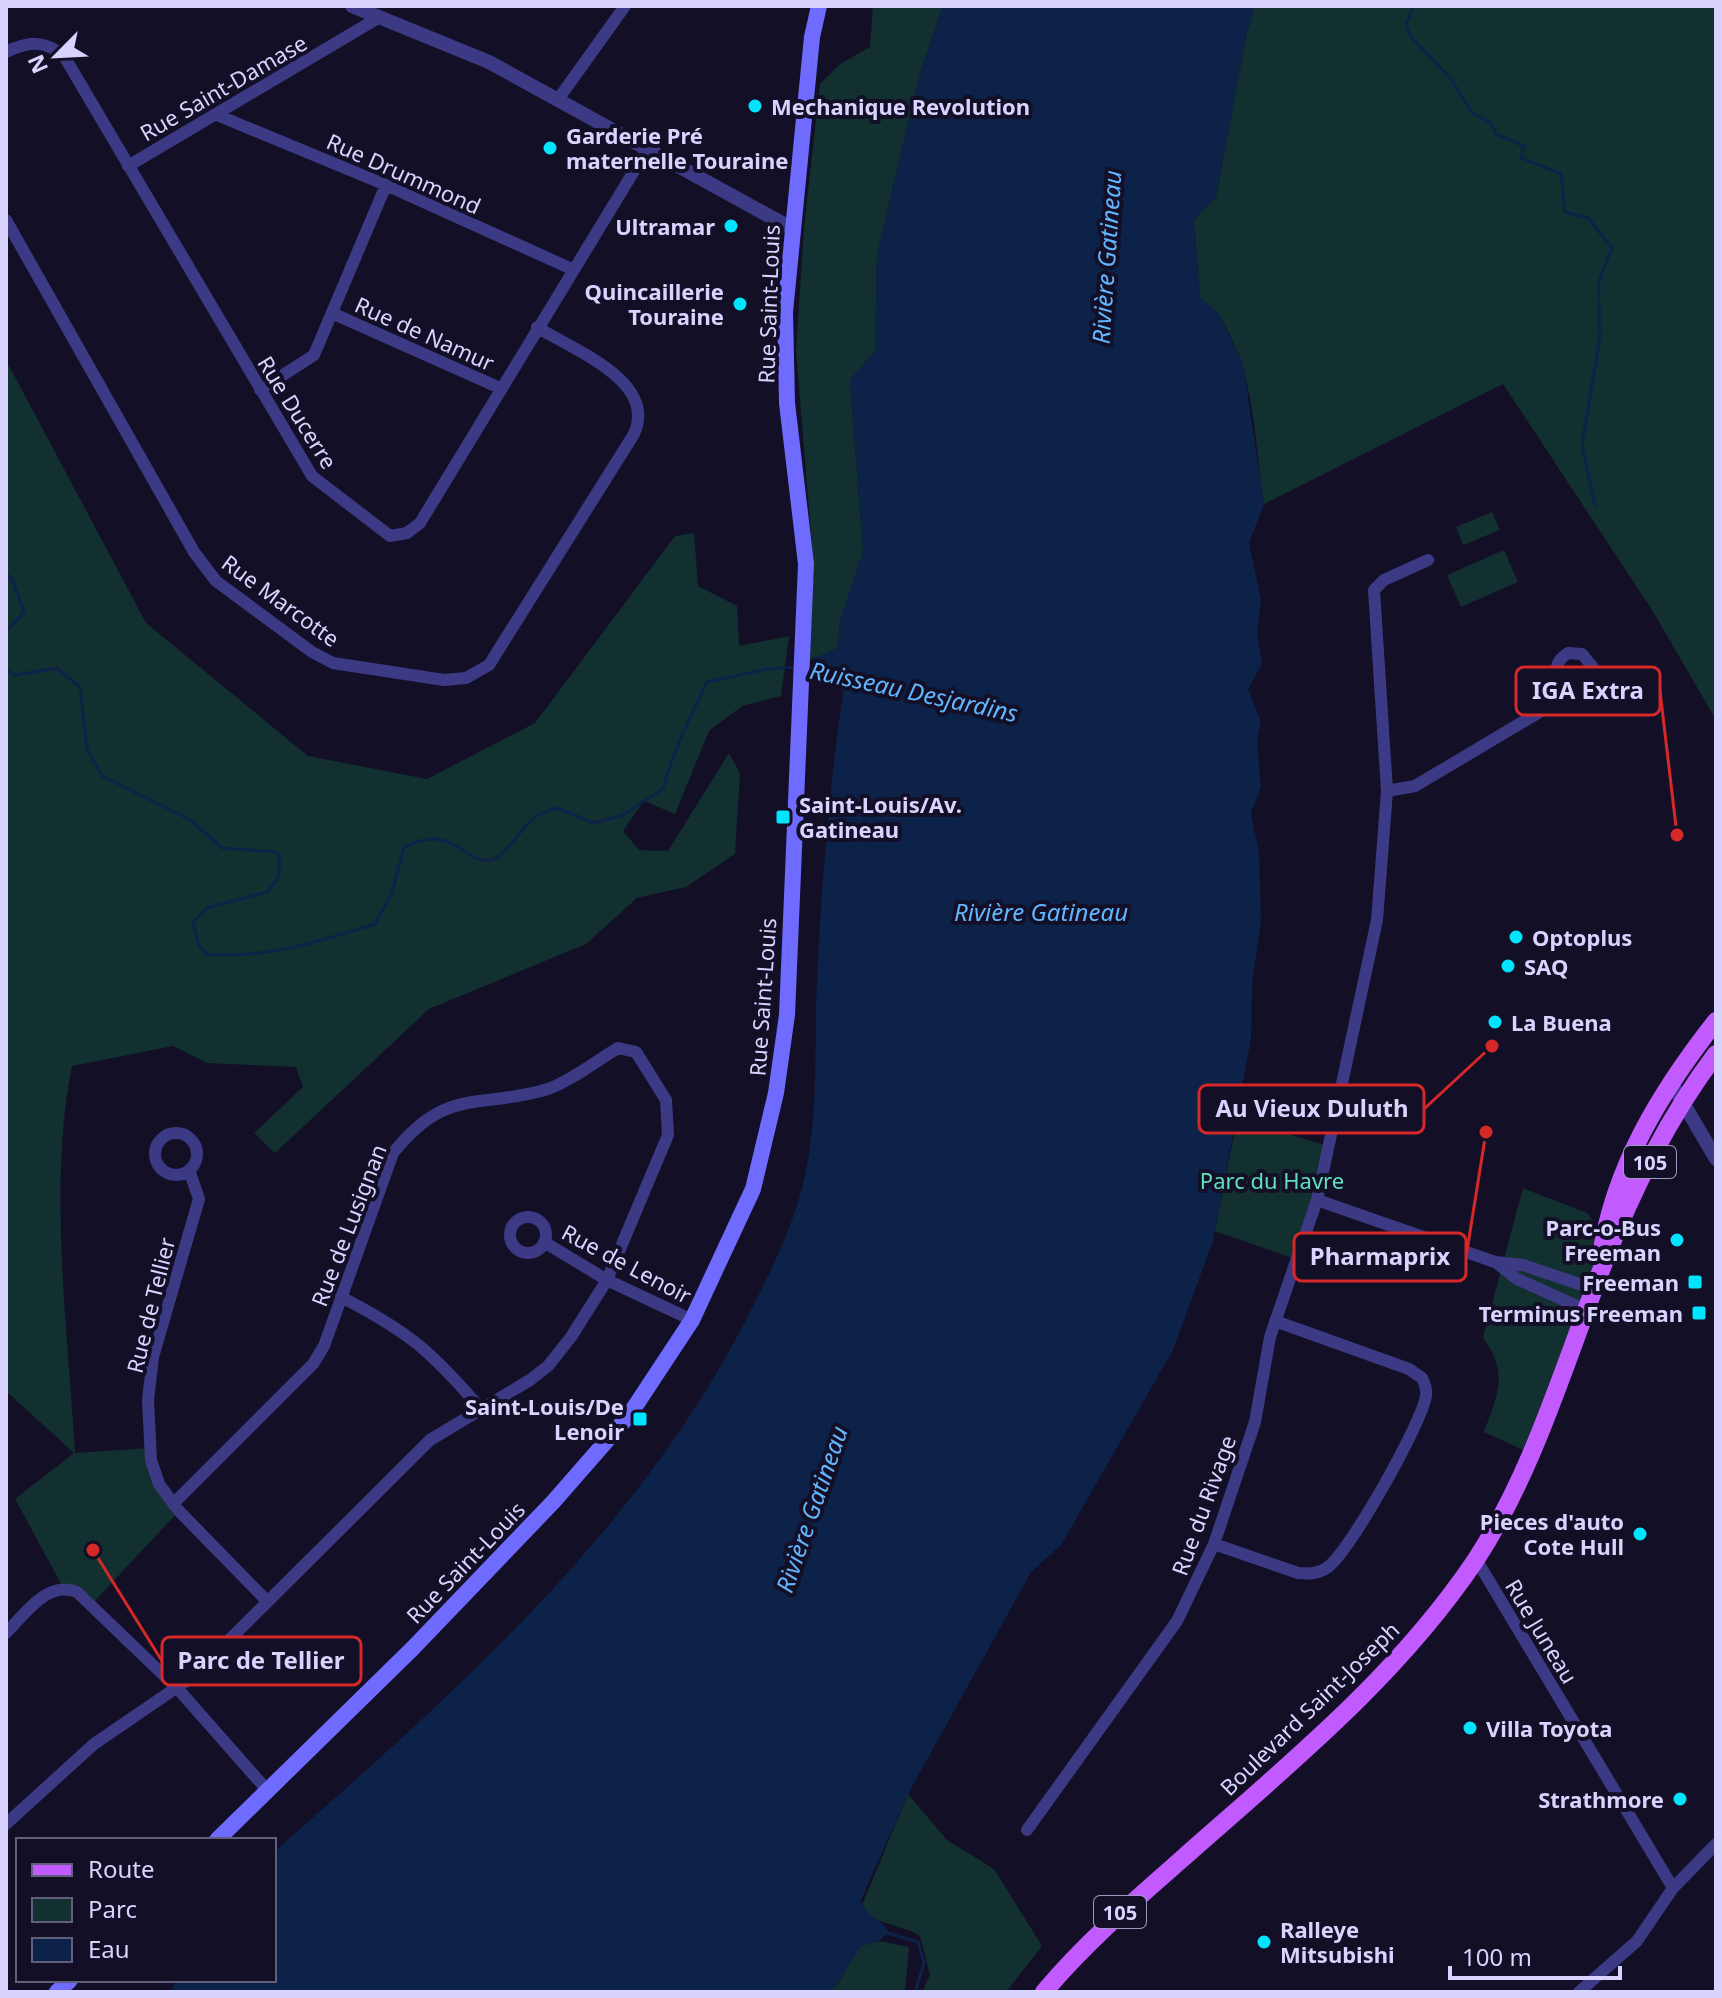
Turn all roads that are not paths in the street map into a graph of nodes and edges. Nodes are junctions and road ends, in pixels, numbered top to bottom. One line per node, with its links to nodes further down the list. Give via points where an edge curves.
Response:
1 (352, 6): 4 (street)
2 (625, 6): 6 (street)
3 (819, 6): 12 (main road, Rue Saint-Louis)
4 (378, 18): 6 (street, via 489,62); 7 (street, Rue Saint-Damase)
5 (6, 52): 9 (street, Rue Ducerre, via 33,43 64,56)
6 (559, 98): 8 (street)
7 (217, 115): 9 (street, Rue Saint-Damase); 10 (street, Rue Drummond)
8 (648, 148): 12 (street); 13 (street, Rue Ducerre)
9 (128, 166): 17 (street, Rue Ducerre)
10 (386, 185): 13 (street, Rue Drummond); 14 (street)
11 (6, 220): 15 (street, Rue Marcotte, via 206,571 312,652 344,666 455,680 489,665 634,434 639,408 628,384)
12 (791, 228): 34 (main road, Rue Saint-Louis, via 784,353 805,547 788,993 776,1093 753,1189)
13 (574, 270): 15 (street, Rue Ducerre)
14 (334, 314): 16 (street, Rue de Namur); 17 (street, via 310,360)
15 (537, 327): 16 (street, Rue Ducerre)
16 (500, 388): 17 (street, Rue Ducerre, via 420,523 407,533 390,536 318,484)
17 (260, 390)
18 (1428, 560): 20 (street, Rue du Rivage, via 1374,590)
19 (1565, 696): 20 (street, via 1415,786)
20 (1387, 791): 27 (street, Rue du Rivage, via 1377,920)
21 (1716, 1021): 23 (main road, Boulevard Saint-Joseph / 105)
22 (1716, 1054): 24 (main road, Boulevard Saint-Joseph / 105)
23 (1671, 1082): 24 (street); 31 (main road, Boulevard Saint-Joseph / 105, via 1616,1189)
24 (1681, 1104): 25 (street); 31 (main road, Boulevard Saint-Joseph / 105)
25 (1716, 1159)
26 (189, 1170): 37 (street, Rue de Tellier, via 199,1199 153,1357 148,1400 151,1460)
27 (1317, 1200): 29 (street); 35 (street, Rue du Rivage)
28 (544, 1242): 30 (street, Rue de Lenoir)
29 (1495, 1262): 31 (street); 33 (street, via 1517,1279)
30 (607, 1280): 32 (street, Rue de Lusignan, via 668,1135 666,1100 636,1052 627,1048 618,1048 548,1089 476,1099 425,1121 393,1153); 34 (street, Rue de Lenoir); 36 (street, Rue de Lusignan, via 548,1366)
31 (1596, 1284): 33 (main road, Boulevard Saint-Joseph / 105)
32 (341, 1297): 36 (street, via 424,1347); 37 (street, Rue de Lusignan, via 313,1364)
33 (1586, 1310): 39 (main road, Boulevard Saint-Joseph / 105, via 1512,1495)
34 (692, 1320): 43 (main road, Rue Saint-Louis, via 630,1414 554,1501)
35 (1275, 1321): 38 (street, Rue du Rivage, via 1260,1405); 38 (street, via 1409,1369 1422,1378 1424,1400 1355,1531 1325,1569 1298,1573)
36 (481, 1409): 40 (street, Rue de Lusignan, via 430,1440)
37 (173, 1504): 40 (street, Rue de Tellier)
38 (1214, 1544): 45 (street, Rue du Rivage, via 1177,1621)
39 (1476, 1559): 48 (street, Rue Juneau); 49 (main road, Boulevard Saint-Joseph / 105, via 1386,1674 1105,1926)
40 (266, 1600): 42 (street, Rue de Lusignan)
41 (6, 1633): 42 (street, via 42,1597 71,1589)
42 (178, 1689): 43 (street); 44 (street, Rue de Lusignan, via 94,1744)
43 (267, 1790): 46 (main road, Rue Saint-Louis)
44 (6, 1824)
45 (1027, 1830)
46 (219, 1838)
47 (1716, 1844): 48 (street)
48 (1673, 1888): 50 (street, via 1637,1941)
49 (1044, 1992)
50 (1579, 1992)

